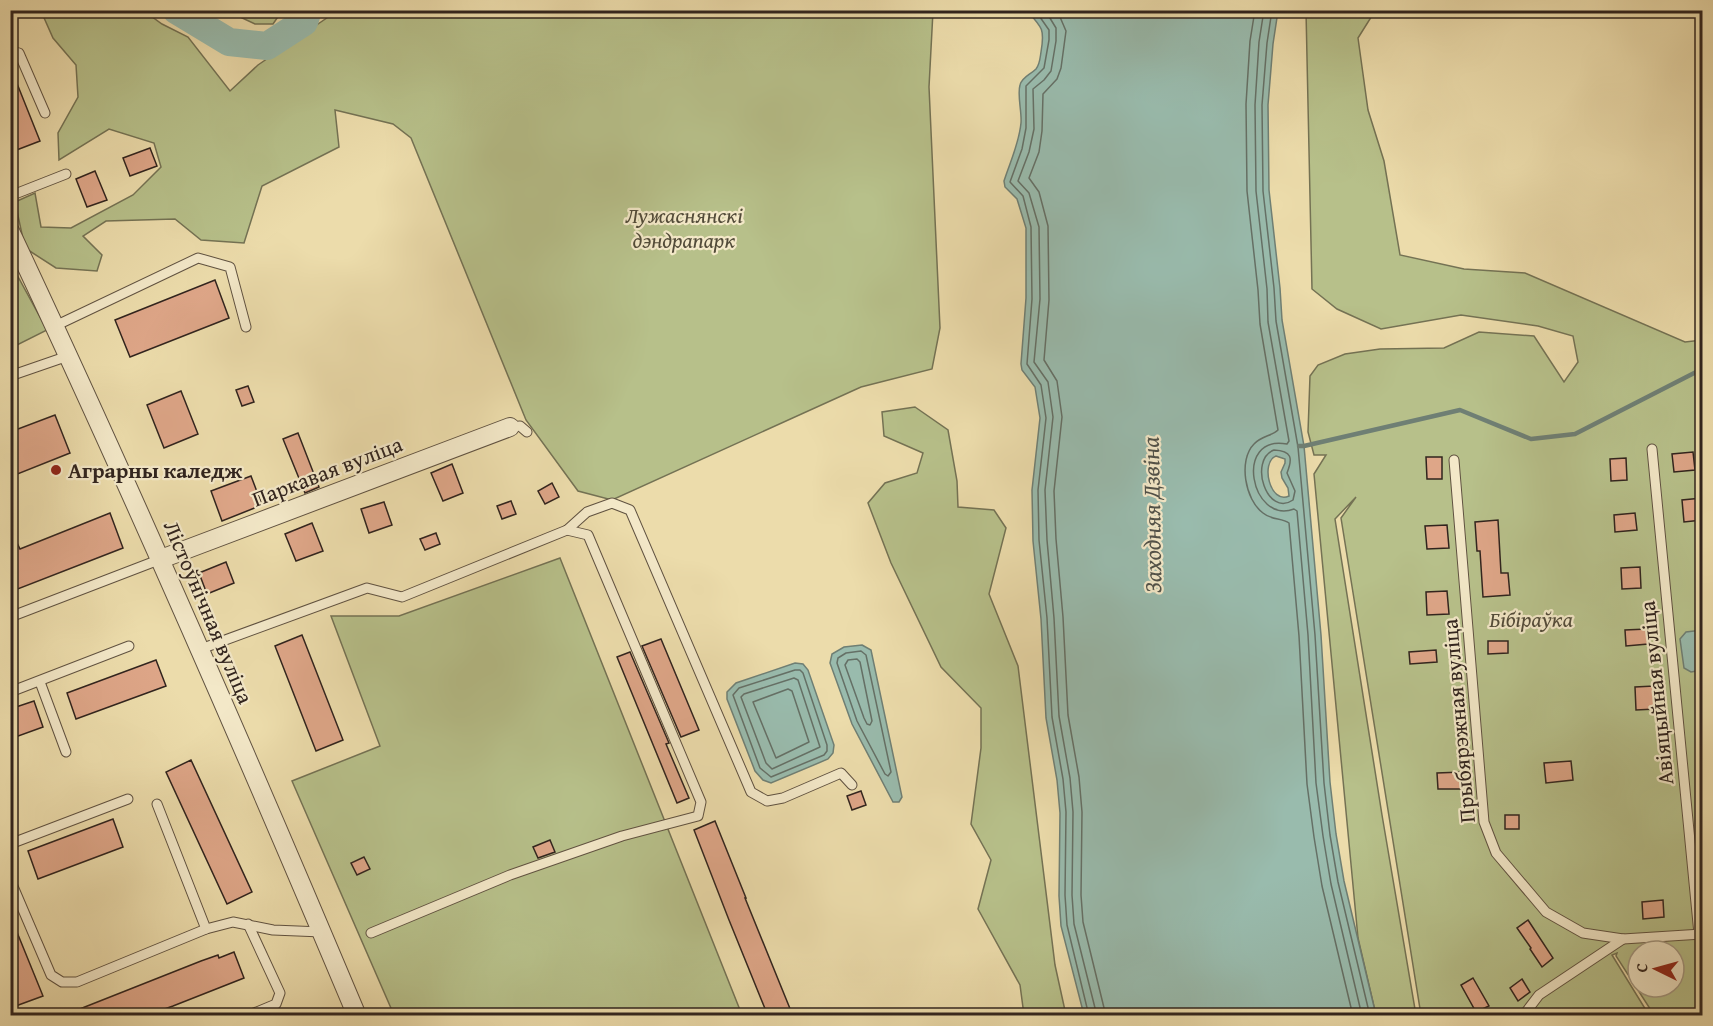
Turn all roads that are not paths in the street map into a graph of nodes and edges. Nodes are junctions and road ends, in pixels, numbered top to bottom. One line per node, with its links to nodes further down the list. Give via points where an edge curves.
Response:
1 (10, 51): 2 (lane, via 19,53)
2 (45, 113)
3 (66, 174): 4 (lane)
4 (10, 196)
5 (10, 231): 6 (street, Лістоўнічная вуліца)
6 (55, 326): 7 (lane, via 198,258 230,267); 8 (street, Лістоўнічная вуліца)
7 (246, 327)
8 (68, 356): 9 (lane); 14 (street, Лістоўнічная вуліца)
9 (10, 376)
10 (519, 430): 14 (street, Паркавая вуліца)
11 (1652, 449): 30 (lane, Авіяцыйная вуліца)
12 (1454, 460): 31 (lane, Прыбярэжная вуліца, via 1484,822 1496,853 1546,912 1583,933)
13 (567, 531): 17 (lane, via 402,597 366,588); 21 (lane, via 587,512 612,503 630,510 751,792 767,801 783,798 841,773); 29 (lane, via 588,535 701,802 698,816 622,836 510,875)
14 (161, 559): 15 (lane); 17 (street, Лістоўнічная вуліца)
15 (10, 617)
16 (129, 646): 18 (lane)
17 (198, 650): 28 (street, Лістоўнічная вуліца)
18 (40, 682): 19 (lane); 20 (lane)
19 (10, 692)
20 (66, 752)
21 (852, 785)
22 (128, 799): 24 (lane)
23 (157, 804): 27 (lane)
24 (10, 844)
25 (11, 883): 27 (lane, via 51,975 62,982 77,982)
26 (248, 924): 27 (lane, via 233,922); 28 (lane, via 273,930); 32 (lane, via 280,993 276,1004)
27 (206, 929)
28 (322, 932): 33 (street, Лістоўнічная вуліца)
29 (371, 933)
30 (1701, 934): 31 (lane, Прыбярэжная вуліца)
31 (1623, 939): 34 (lane, via 1539,995)
32 (247, 1016)
33 (357, 1016)
34 (1522, 1016)

